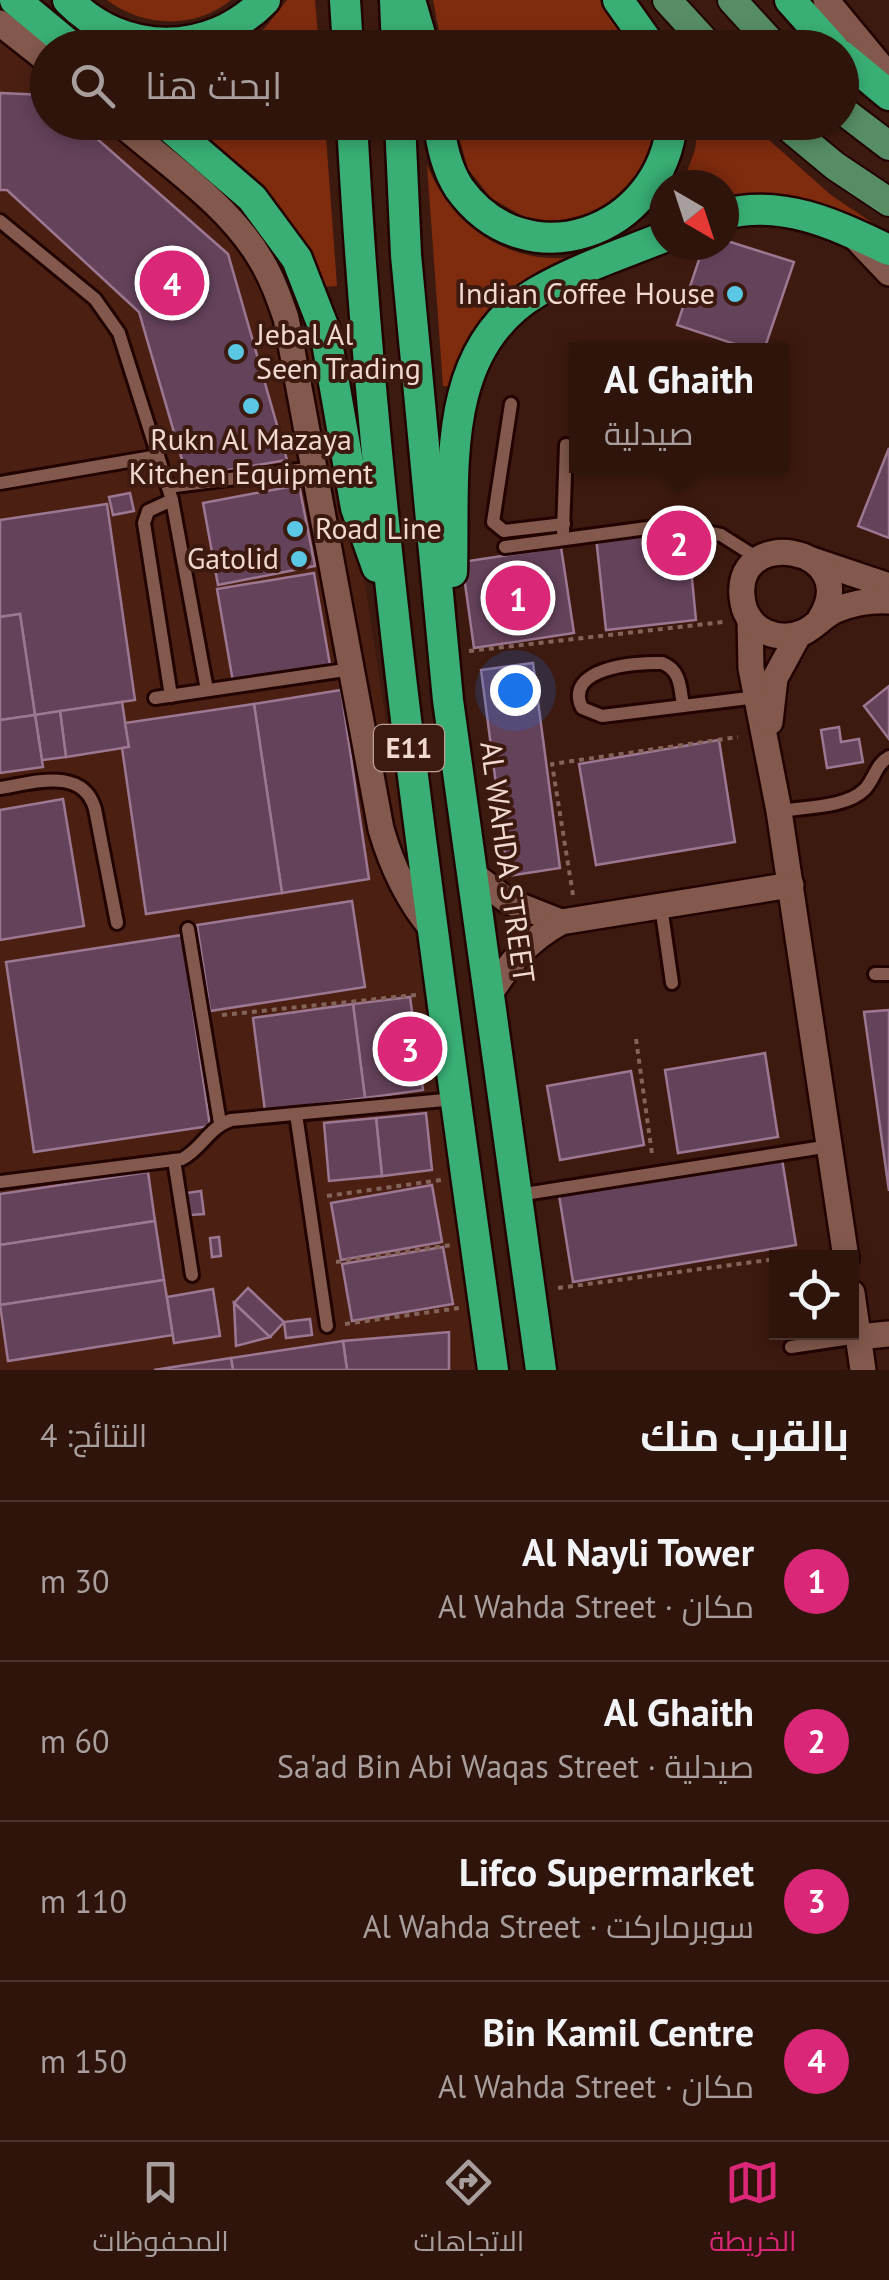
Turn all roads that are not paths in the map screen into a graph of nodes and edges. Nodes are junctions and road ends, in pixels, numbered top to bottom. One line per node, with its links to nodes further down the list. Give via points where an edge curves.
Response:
1 (15, 0): 13 (highway)
2 (68, 0): 14 (highway)
3 (265, 0): 15 (highway)
4 (345, 0): 16 (highway)
5 (395, 0): 17 (highway)
6 (410, 0): 18 (highway)
7 (618, 0): 19 (highway)
8 (667, 0): 20 (main road)
9 (732, 0): 21 (main road)
10 (790, 0): 22 (highway)
11 (826, 0): 23 (street)
12 (0, 23): 26 (street)
13 (51, 30)
14 (110, 30)
15 (224, 30)
16 (347, 30)
17 (396, 30)
18 (419, 30)
19 (639, 30)
20 (694, 30)
21 (760, 30)
22 (816, 30)
23 (851, 30)
24 (0, 40): 27 (lane)
25 (859, 40): 29 (street)
26 (30, 46)
27 (30, 50)
28 (859, 70): 30 (highway)
29 (889, 76)
30 (889, 95)
31 (859, 123): 39 (main road)
32 (140, 140): 50 (street, via 218,208 260,258 286,318)
33 (185, 140): 60 (highway, via 252,198 303,271 324,331 356,508)
34 (353, 140): 60 (highway, E11)
35 (401, 140): 68 (highway, AL WAHDA STREET / E11)
36 (442, 140): 37 (highway, via 448,168 471,202 504,226 562,237 618,219 647,193)
37 (669, 140)
38 (804, 140): 40 (main road)
39 (889, 146)
40 (889, 202)
41 (739, 213): 43 (highway, via 805,214)
42 (0, 221): 49 (lane, via 95,299 112,321)
43 (851, 232): 45 (highway); 46 (street)
44 (649, 244): 68 (highway, via 534,294 499,323 474,360 457,426)
45 (889, 250)
46 (889, 273)
47 (511, 404): 53 (lane, via 493,522 504,531)
48 (566, 446): 53 (lane)
49 (158, 456): 51 (lane); 52 (lane)
50 (314, 468): 52 (lane); 63 (street)
51 (0, 483)
52 (170, 494): 64 (lane); 65 (lane, via 144,523)
53 (564, 524): 54 (lane)
54 (563, 539): 55 (lane); 56 (lane, via 691,527)
55 (505, 546)
56 (759, 559): 57 (street, via 780,550); 61 (street, via 742,587)
57 (812, 560): 58 (street); 62 (street, via 828,592)
58 (889, 586)
59 (889, 601): 62 (street, via 860,602)
60 (392, 612): 80 (highway, E11)
61 (750, 619): 62 (street, via 767,633 788,637); 66 (street)
62 (810, 627): 70 (street, via 775,678)
63 (352, 669): 64 (lane); 80 (street, via 389,856)
64 (207, 690): 65 (lane)
65 (171, 696): 67 (lane)
66 (757, 697): 69 (lane); 70 (street)
67 (155, 698)
68 (448, 700): 74 (highway, AL WAHDA STREET / E11)
69 (683, 706): 69 (lane, via 678,677 662,663 588,676 578,694 594,716)
70 (767, 743): 73 (street)
71 (889, 757): 73 (lane, via 853,797)
72 (0, 788): 78 (lane, via 64,780 88,793)
73 (779, 810): 75 (street)
74 (474, 875): 77 (street, via 508,901); 82 (highway, AL WAHDA STREET / E11)
75 (791, 885): 76 (street); 86 (street)
76 (661, 906): 77 (street); 81 (lane)
77 (569, 920): 82 (street, via 519,952)
78 (117, 924)
79 (188, 929): 85 (lane)
80 (432, 930): 83 (highway, E11)
81 (672, 983)
82 (491, 992): 89 (highway, AL WAHDA STREET / E11)
83 (455, 1099): 84 (lane); 98 (highway, E11)
84 (296, 1114): 85 (lane); 92 (lane)
85 (220, 1124): 87 (lane, via 191,1155)
86 (830, 1146): 89 (lane); 90 (street)
87 (174, 1160): 88 (lane); 91 (lane)
88 (0, 1182)
89 (518, 1195): 99 (highway, AL WAHDA STREET / E11)
90 (845, 1250)
91 (192, 1274)
92 (327, 1326)
93 (889, 1334): 94 (street)
94 (859, 1337)
95 (838, 1340): 97 (lane)
96 (858, 1340): 100 (street)
97 (791, 1347)
98 (493, 1370)
99 (542, 1370)
100 (863, 1370)

